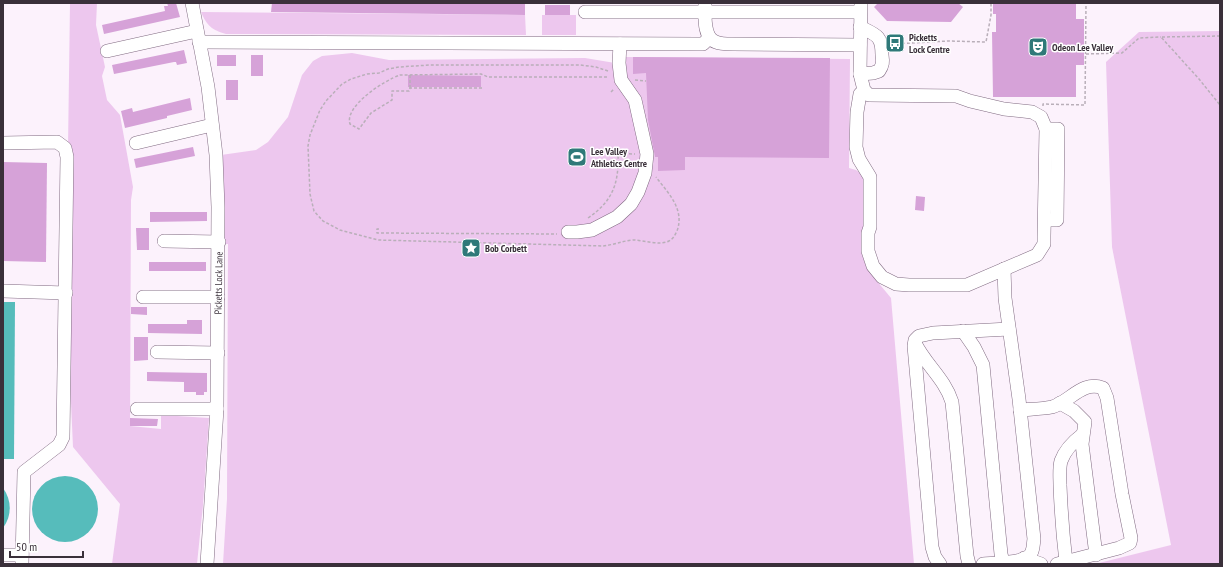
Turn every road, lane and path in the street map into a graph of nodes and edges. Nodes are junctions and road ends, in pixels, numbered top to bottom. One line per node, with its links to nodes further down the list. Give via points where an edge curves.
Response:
1 (192, 3): 8 (street, Picketts Lock Lane)
2 (991, 3): 14 (path, via 986,42 948,41)
3 (1086, 3): 16 (path)
4 (705, 8): 5 (street); 6 (street); 10 (street)
5 (860, 8): 7 (street)
6 (585, 12)
7 (860, 27): 13 (street); 14 (street, via 874,33 880,38)
8 (198, 36): 12 (street); 15 (street); 28 (street, Picketts Lock Lane)
9 (1220, 36): 11 (path)
10 (709, 38): 12 (street, via 703,44); 13 (street, via 715,42 732,44)
11 (1161, 38): 16 (path, via 1139,38 1122,53); 26 (path, via 1200,79)
12 (620, 44): 37 (street, via 621,80 635,100 648,154 645,173 631,204 617,217 592,230)
13 (860, 45): 19 (street)
14 (882, 45): 19 (street, via 883,65 879,71)
15 (107, 51)
16 (1086, 54): 27 (path, via 1085,105 1043,104)
17 (609, 72): 34 (path, via 580,65 430,65 399,67 351,79 342,84 326,101 310,135 310,194 314,211 323,221 340,230 378,240 603,246 633,240 663,242 674,236 679,223 679,213 674,200)
18 (410, 74): 20 (path); 21 (path); 21 (path, via 400,75 377,86 365,96 352,113 350,124 359,129 371,113 392,100 392,91 410,91)
19 (860, 74): 24 (street)
20 (613, 77)
21 (410, 88): 22 (path)
22 (482, 88)
23 (614, 89): 25 (path)
24 (864, 90): 40 (street, via 860,94 857,112 856,147 859,159 870,177 868,251 873,266 882,277 896,284 909,285 967,285); 40 (street, via 869,95 956,96 970,102 1032,112 1041,117 1046,129 1044,244 1037,255)
25 (611, 92)
26 (1220, 105)
27 (1044, 110)
28 (212, 125): 30 (street); 39 (street, Picketts Lock Lane)
29 (3, 143): 42 (street, via 57,142 65,148)
30 (136, 143)
31 (609, 153): 32 (path)
32 (618, 154): 33 (path); 35 (path, via 618,177 610,198)
33 (642, 154)
34 (653, 173)
35 (583, 222)
36 (379, 229): 37 (path, via 377,233)
37 (568, 232)
38 (164, 241): 39 (street)
39 (219, 242): 44 (street, Picketts Lock Lane)
40 (1004, 269): 45 (street)
41 (3, 291): 42 (street)
42 (66, 293): 58 (street, via 63,437 59,445 24,472)
43 (143, 297): 44 (street)
44 (218, 297): 49 (street, Picketts Lock Lane)
45 (1010, 328): 46 (street); 53 (street)
46 (963, 331): 47 (street, via 919,336); 59 (street, via 983,366)
47 (915, 343): 62 (street, via 932,547); 63 (street, via 945,385 952,402)
48 (157, 352): 49 (street)
49 (218, 353): 51 (street, Picketts Lock Lane)
50 (1060, 403): 53 (street, via 1052,407); 54 (street, via 1074,411 1085,422); 56 (street, via 1078,391 1098,386 1103,388 1107,398 1131,538 1127,546)
51 (217, 409): 52 (street); 61 (street, Picketts Lock Lane)
52 (137, 410)
53 (1020, 410): 57 (street, via 1034,539 1030,556)
54 (1082, 435): 56 (street); 60 (street, via 1064,454 1061,461)
55 (3, 555): 58 (street)
56 (1096, 555): 60 (street)
57 (1024, 558): 59 (street); 65 (street)
58 (22, 560)
59 (1003, 562): 64 (street)
60 (1062, 563)
61 (207, 564)
62 (940, 564)
63 (969, 564)
64 (983, 564)
65 (1041, 564)

